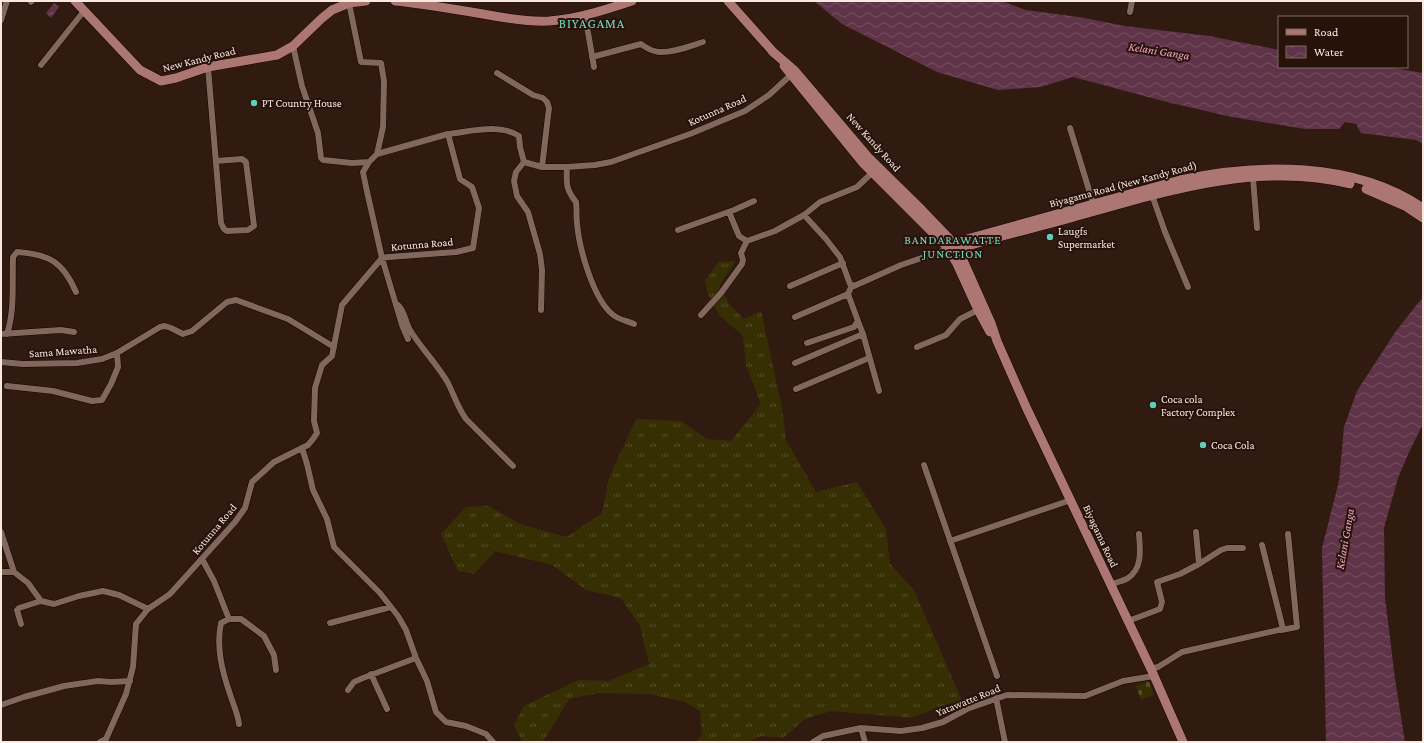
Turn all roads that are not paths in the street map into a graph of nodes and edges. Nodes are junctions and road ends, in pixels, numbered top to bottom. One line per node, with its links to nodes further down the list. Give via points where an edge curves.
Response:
1 (7, 1): 13 (street)
2 (75, 1): 10 (main road, New Kandy Road)
3 (366, 1): 9 (main road, New Kandy Road)
4 (395, 1): 8 (main road)
5 (632, 1): 12 (main road)
6 (728, 1): 21 (main road, New Kandy Road)
7 (1132, 1): 11 (street)
8 (408, 2): 12 (main road, via 531,21 550,21)
9 (349, 3): 15 (main road, New Kandy Road, via 327,14); 24 (street, via 361,62 381,63 384,81 383,127)
10 (84, 11): 17 (street); 18 (main road, New Kandy Road, via 140,70 156,79 165,80)
11 (1130, 12)
12 (585, 15): 16 (street)
13 (1, 20)
14 (703, 42): 16 (street, via 658,52 641,44)
15 (293, 46): 18 (main road, New Kandy Road, via 270,57); 26 (street, via 302,86 318,133 321,158 352,163)
16 (592, 57): 19 (street)
17 (41, 65)
18 (208, 67): 25 (street)
19 (594, 68)
20 (497, 73): 28 (street, via 547,102 549,108)
21 (793, 73): 29 (street, Kotunna Road, via 756,104 722,121 611,162); 30 (main road, New Kandy Road, via 819,98)
22 (1070, 128): 34 (street)
23 (448, 134): 24 (street); 27 (street, via 486,130 514,132 519,136); 43 (street, Kotunna Road, via 460,179 472,187 479,208 473,248 456,252)
24 (377, 154): 26 (street)
25 (216, 161): 25 (street, via 242,159 246,162 254,226 248,230 227,231 221,223)
26 (369, 162): 43 (street, via 364,172)
27 (524, 162): 28 (street, Kotunna Road); 51 (street, via 516,172 514,182 517,196 528,212 540,254)
28 (542, 166): 29 (street, Kotunna Road)
29 (567, 167): 56 (street, via 567,188 576,202 582,250 592,282 613,315)
30 (875, 170): 37 (street, via 856,187 820,202); 42 (main road, New Kandy Road)
31 (1253, 174): 32 (main road, Biyagama Road (New Kandy Road)); 34 (main road, Biyagama Road (New Kandy Road), via 1228,172 1188,178); 35 (main road, Biyagama Road (New Kandy Road), via 1290,169 1343,176 1392,191); 38 (main road, Biyagama Road (New Kandy Road), via 1343,182 1379,193); 39 (street)
32 (1152, 195): 34 (main road, Biyagama Road (New Kandy Road)); 47 (street, via 1164,232)
33 (754, 200): 36 (street)
34 (1094, 207): 42 (main road, Biyagama Road (New Kandy Road))
35 (1423, 208)
36 (729, 212): 40 (street); 41 (street, via 739,236)
37 (804, 215): 41 (street, via 775,231); 44 (street, via 826,239)
38 (1423, 218)
39 (1257, 228)
40 (678, 230)
41 (747, 241): 53 (street, via 741,253 742,264)
42 (951, 247): 45 (street); 52 (main road, Biyagama Road); 61 (main road, Biyagama Road, via 991,323)
43 (382, 258): 50 (street); 63 (street, Kotunna Road, via 342,305)
44 (842, 263): 45 (street); 46 (street)
45 (852, 285): 49 (street)
46 (790, 286)
47 (1188, 287)
48 (76, 292): 58 (street, via 70,277 50,259 17,252 14,257 10,323)
49 (848, 294): 54 (street); 55 (street)
50 (396, 303): 60 (street); 74 (street, via 406,324 447,382 466,419)
51 (541, 310)
52 (978, 310): 61 (main road, Biyagama Road); 64 (street, via 960,319 946,335)
53 (701, 315)
54 (794, 317)
55 (858, 321): 59 (street); 62 (street, via 854,327)
56 (634, 324)
57 (74, 332): 58 (street, via 61,330)
58 (4, 334)
59 (863, 334): 66 (street); 68 (street)
60 (408, 339)
61 (997, 341): 75 (main road, Biyagama Road)
62 (807, 343)
63 (334, 347): 65 (street, Sama Mawatha, via 288,319 236,300 227,302 192,331 183,334 165,326 160,327); 72 (street, Kotunna Road, via 332,356 322,365 315,388 314,421 317,433 308,445)
64 (917, 347)
65 (117, 353): 67 (street, Sama Mawatha, via 102,359 77,363); 69 (street, via 118,367 102,400 92,401 53,391)
66 (869, 358): 70 (street); 71 (street)
67 (1, 362)
68 (795, 363)
69 (6, 386)
70 (796, 390)
71 (879, 391)
72 (302, 448): 83 (street, Kotunna Road, via 274,462 252,482 245,508); 89 (street, via 313,490 327,519 334,548 380,593)
73 (924, 465): 80 (street)
74 (513, 466)
75 (1071, 500): 80 (street); 87 (main road, Biyagama Road)
76 (1, 532): 86 (street)
77 (1196, 532): 84 (street)
78 (1139, 534): 87 (street, via 1140,559 1136,570 1129,578)
79 (1288, 534): 95 (street, Yatawatte Road, via 1297,627)
80 (950, 541): 100 (street)
81 (1262, 545): 95 (street, via 1283,629)
82 (1243, 548): 84 (street, via 1221,550)
83 (202, 559): 90 (street, Kotunna Road, via 170,594); 91 (street)
84 (1199, 564): 92 (street, via 1157,582 1162,602 1160,609)
85 (1, 572): 86 (street)
86 (14, 572): 88 (street, via 28,583)
87 (1111, 584): 92 (main road, Biyagama Road)
88 (41, 601): 90 (street, via 54,604 102,591 119,595); 94 (street, via 17,610)
89 (390, 607): 93 (street); 96 (street, via 406,630)
90 (148, 609): 101 (street, Kotunna Road, via 136,624)
91 (229, 619): 97 (street, via 241,619 264,636 274,655); 106 (street, via 221,623 221,664)
92 (1128, 621): 98 (main road, Biyagama Road)
93 (330, 623)
94 (21, 624)
95 (1281, 630): 98 (street, Yatawatte Road, via 1182,652)
96 (416, 658): 99 (street); 109 (street, via 427,681 436,712 446,722 486,734)
97 (276, 670)
98 (1153, 673): 103 (street, Yatawatte Road, via 1086,696 1007,695); 113 (main road, Biyagama Road)
99 (371, 674): 102 (street, via 354,682); 105 (street)
100 (998, 676)
101 (130, 681): 104 (street, via 98,681 64,686); 108 (street, Kotunna Road)
102 (348, 690)
103 (996, 698): 107 (street, Yatawatte Road, via 943,722 922,728 900,731); 112 (street)
104 (1, 705)
105 (387, 709)
106 (239, 724)
107 (861, 728): 110 (street, Yatawatte Road, via 823,736); 111 (street)
108 (105, 741)
109 (493, 742)
110 (813, 742)
111 (865, 742)
112 (1004, 742)
113 (1183, 742)

